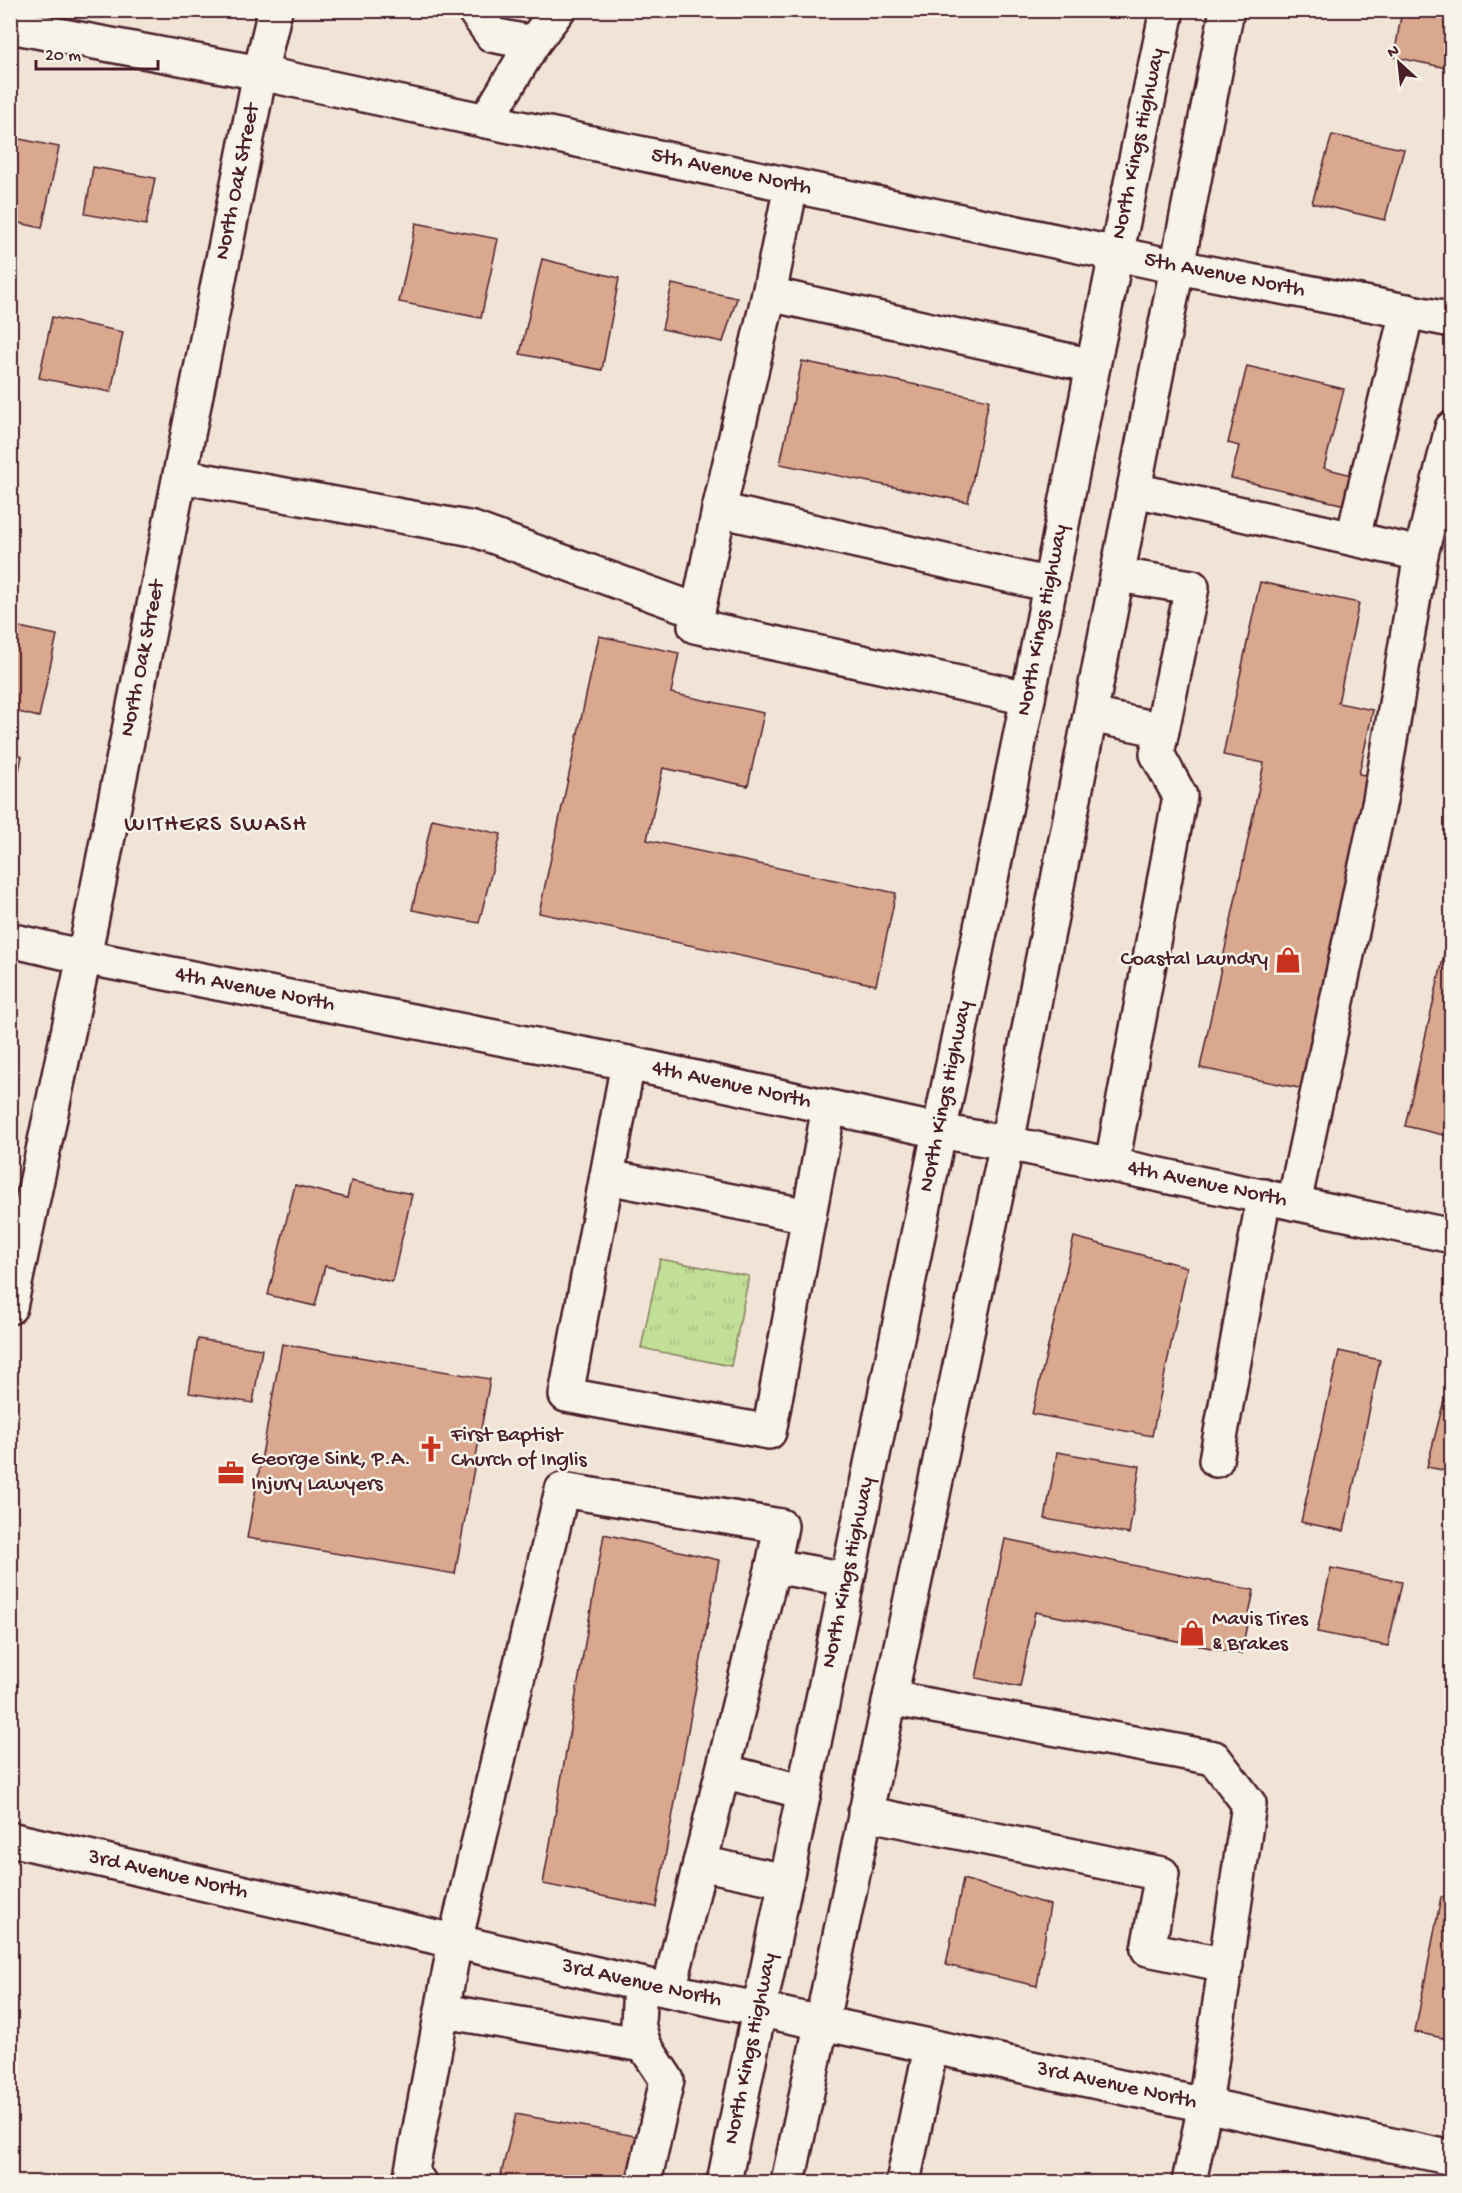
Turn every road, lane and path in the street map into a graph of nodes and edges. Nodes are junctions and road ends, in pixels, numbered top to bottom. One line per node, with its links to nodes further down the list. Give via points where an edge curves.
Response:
1 (275, 10): 8 (street, North Oak Street)
2 (474, 10): 7 (street, via 492,36)
3 (558, 10): 7 (street)
4 (1167, 10): 11 (street, North Kings Highway)
5 (1227, 10): 12 (street)
6 (10, 26): 8 (street, 5th Avenue North)
7 (533, 43): 9 (street)
8 (260, 73): 9 (street, 5th Avenue North); 18 (street, North Oak Street)
9 (486, 121): 10 (street, 5th Avenue North)
10 (792, 186): 11 (street, 5th Avenue North); 13 (street)
11 (1118, 254): 12 (street, 5th Avenue North); 16 (street, North Kings Highway)
12 (1178, 267): 14 (street, 5th Avenue North); 19 (street)
13 (769, 294): 16 (street); 20 (street)
14 (1407, 311): 15 (street, 5th Avenue North); 21 (street)
15 (1452, 320)
16 (1093, 366): 24 (street, North Kings Highway)
17 (1452, 428): 22 (street)
18 (180, 476): 25 (street, via 473,529); 30 (street, North Oak Street)
19 (1135, 490): 21 (street); 23 (street)
20 (719, 510): 24 (street); 25 (street)
21 (1353, 538): 22 (street)
22 (1421, 554): 37 (street, via 1380,800)
23 (1118, 575): 27 (street); 28 (street, via 1192,587)
24 (1051, 585): 26 (street, North Kings Highway)
25 (698, 611): 26 (street, via 695,626)
26 (1028, 698): 33 (street, North Kings Highway)
27 (1091, 715): 28 (street); 34 (street)
28 (1162, 730): 35 (street, via 1157,753 1180,796)
29 (10, 940): 30 (street, 4th Avenue North)
30 (84, 957): 31 (street, 4th Avenue North); 40 (street, North Oak Street)
31 (628, 1063): 32 (street, 4th Avenue North); 36 (street)
32 (829, 1107): 33 (street, 4th Avenue North); 38 (street)
33 (939, 1131): 34 (street, 4th Avenue North); 43 (street, North Kings Highway)
34 (1007, 1143): 35 (street, 4th Avenue North); 44 (street)
35 (1112, 1164): 37 (street, 4th Avenue North)
36 (607, 1177): 38 (street); 38 (street, via 566,1395 770,1432)
37 (1279, 1200): 39 (street, 4th Avenue North); 41 (street)
38 (809, 1216)
39 (1452, 1236)
40 (10, 1307)
41 (1216, 1460)
42 (773, 1566): 43 (street); 45 (street); 51 (street, via 781,1526 562,1490)
43 (847, 1579): 46 (street, North Kings Highway)
44 (890, 1698): 47 (street); 52 (street, via 1214,1758 1248,1804)
45 (723, 1770): 46 (street); 49 (street)
46 (804, 1792): 50 (street, North Kings Highway)
47 (865, 1813): 52 (street, via 1162,1874 1148,1949); 56 (street)
48 (10, 1839): 51 (street, 3rd Avenue North)
49 (700, 1863): 50 (street); 53 (street)
50 (786, 1881): 54 (street, North Kings Highway)
51 (455, 1942): 53 (street, 3rd Avenue North); 55 (street)
52 (1226, 1965): 59 (street)
53 (654, 1987): 54 (street, 3rd Avenue North); 57 (street, via 638,2025)
54 (760, 2010): 56 (street, 3rd Avenue North); 63 (street, North Kings Highway)
55 (443, 2011): 57 (street); 61 (street)
56 (820, 2023): 58 (street, 3rd Avenue North); 64 (street)
57 (644, 2045): 62 (street, via 668,2080)
58 (931, 2047): 59 (street, 3rd Avenue North); 65 (street)
59 (1205, 2105): 60 (street, 3rd Avenue North); 66 (street)
60 (1452, 2158)
61 (414, 2182)
62 (644, 2182)
63 (724, 2182)
64 (788, 2182)
65 (903, 2182)
66 (1189, 2182)

